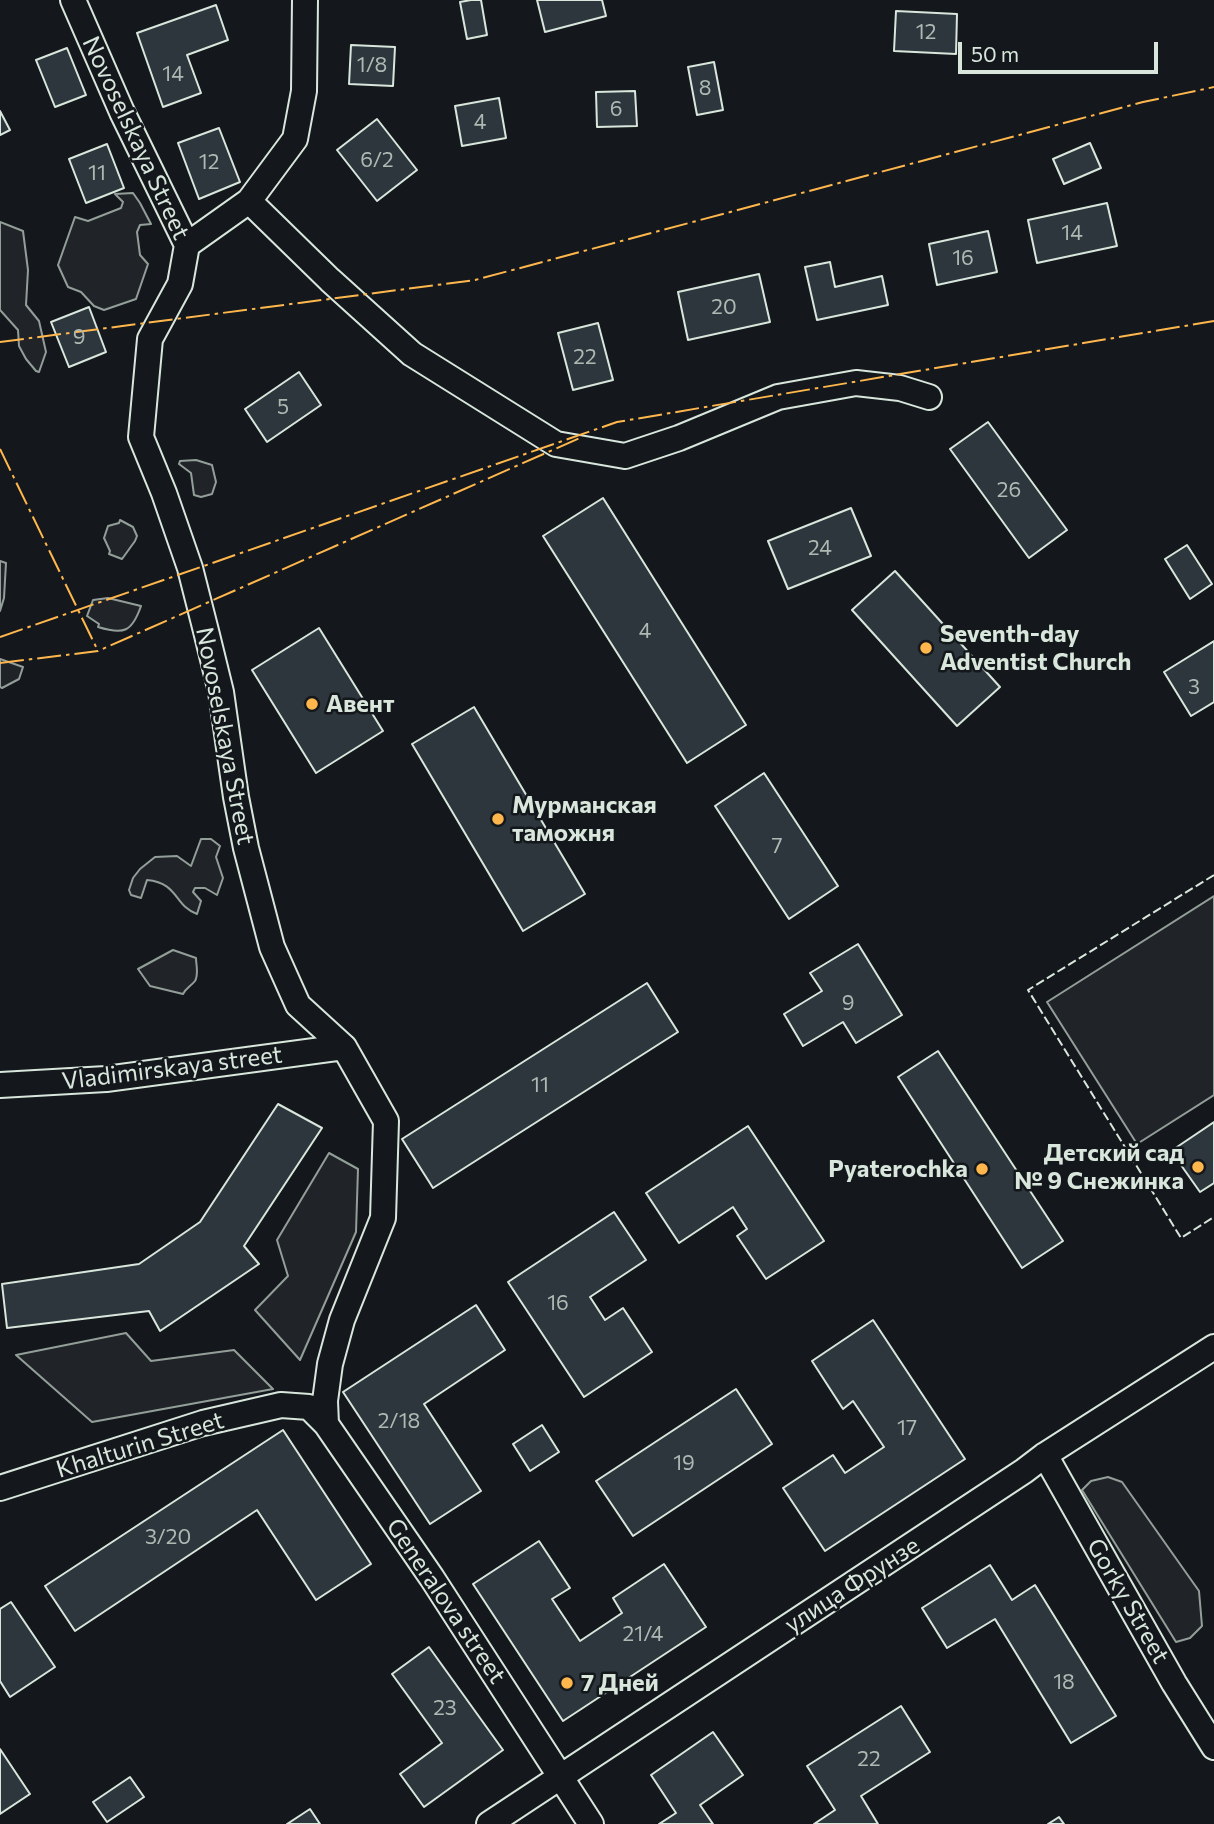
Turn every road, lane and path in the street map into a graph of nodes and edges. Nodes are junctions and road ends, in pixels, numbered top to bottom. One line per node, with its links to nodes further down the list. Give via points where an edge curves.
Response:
1 (73, 0): 4 (street, Novoselskaya Street)
2 (305, 0): 3 (street, via 304,91 295,139)
3 (249, 201): 4 (street); 5 (street, via 412,354 556,444 625,456 778,397 856,383)
4 (187, 246): 6 (street, Novoselskaya Street, via 180,284 150,339 141,436 190,568 221,691 246,848 272,947 298,1005)
5 (929, 397)
6 (344, 1046): 7 (street, Vladimirskaya street, via 106,1079); 10 (street, Novoselskaya Street, via 386,1121 383,1218 342,1320 330,1364)
7 (0, 1085)
8 (1214, 1347): 11 (street, улица Фрунзе)
9 (281, 1405): 10 (street, Generalova street, via 309,1407); 12 (street, Khalturin Street, via 203,1423)
10 (326, 1424): 14 (street, Generalova street)
11 (1045, 1455): 13 (street, Gorky Street); 14 (street, улица Фрунзе)
12 (0, 1488)
13 (1214, 1747)
14 (562, 1777): 15 (street, улица Фрунзе); 16 (street, Generalova street)
15 (489, 1824)
16 (591, 1824)

